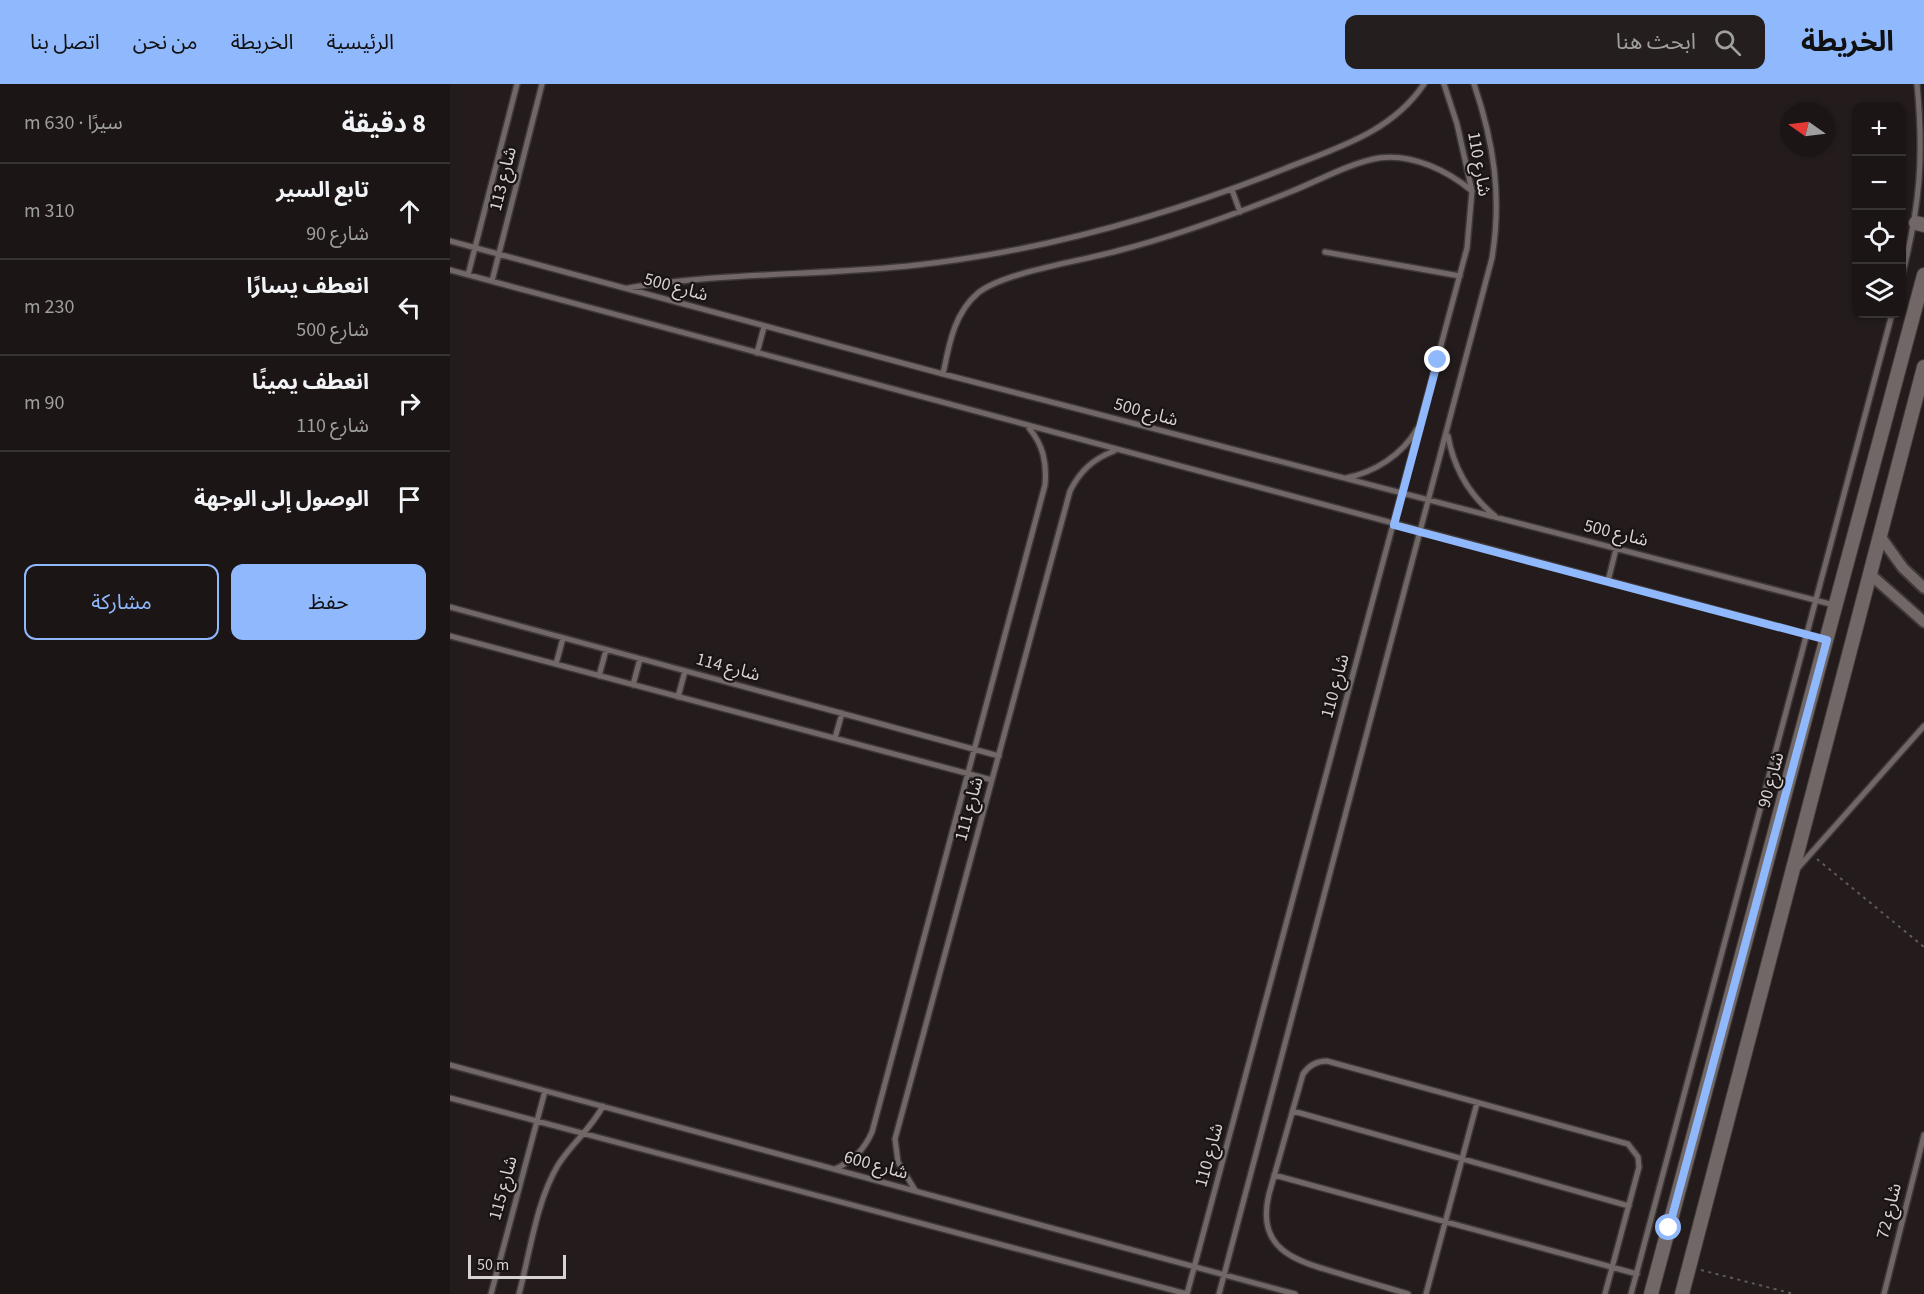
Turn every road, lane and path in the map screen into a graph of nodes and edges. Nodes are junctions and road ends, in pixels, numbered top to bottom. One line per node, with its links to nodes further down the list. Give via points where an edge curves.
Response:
1 (517, 84): 12 (lane, شارع 113)
2 (542, 84): 14 (lane, شارع 113)
3 (1424, 84): 7 (lane, via 1395,117 1371,133)
4 (1444, 84): 8 (lane, شارع 110)
5 (1474, 84): 29 (lane, شارع 110, via 1493,152 1498,205 1496,232)
6 (1917, 84): 10 (lane)
7 (1232, 190): 9 (lane); 21 (lane, via 1086,235 980,256 873,270 689,279)
8 (1472, 190): 9 (lane, via 1430,166 1380,158); 19 (lane, شارع 110, via 1471,219)
9 (1240, 212): 26 (lane, via 1132,247 989,285 958,317)
10 (1920, 224): 15 (lane)
11 (450, 241): 12 (lane, شارع 500)
12 (475, 248): 14 (lane, شارع 500); 17 (lane, شارع 113)
13 (1325, 252): 19 (lane)
14 (499, 254): 20 (lane, شارع 113); 21 (lane, شارع 500)
15 (1906, 264)
16 (450, 270): 17 (lane)
17 (468, 275): 20 (lane)
18 (1924, 275): 43 (street, شارع 90)
19 (1460, 276): 27 (lane, شارع 110)
20 (492, 281): 24 (lane)
21 (624, 288): 23 (lane, شارع 500)
22 (1891, 318): 42 (lane)
23 (764, 327): 24 (lane); 26 (lane, شارع 500)
24 (757, 353): 28 (lane)
25 (1924, 367): 37 (street)
26 (943, 374): 31 (lane, شارع 500)
27 (1421, 422): 31 (lane, via 1407,443 1389,459 1367,472); 32 (lane, شارع 110)
28 (1028, 426): 30 (lane); 60 (lane, شارع 111, via 1045,460 1045,484)
29 (1448, 432): 33 (lane, شارع 110); 34 (lane, via 1463,481)
30 (1115, 450): 35 (lane); 61 (lane, شارع 111, via 1083,470 1070,491)
31 (1342, 478): 32 (lane, شارع 500)
32 (1402, 494): 33 (lane, شارع 500); 35 (lane, شارع 110)
33 (1430, 501): 34 (lane, شارع 500); 36 (lane, شارع 110)
34 (1499, 519): 38 (lane, شارع 500)
35 (1394, 525): 36 (lane); 82 (lane, شارع 110)
36 (1421, 532): 40 (lane); 85 (lane, شارع 110)
37 (1880, 536): 39 (street); 41 (street, via 1903,568)
38 (1616, 549): 40 (lane); 42 (lane, شارع 500)
39 (1871, 575): 45 (street); 65 (street)
40 (1608, 581): 46 (lane)
41 (1924, 588)
42 (1816, 599): 43 (lane, شارع 500); 46 (lane)
43 (1836, 605): 49 (street, شارع 90)
44 (450, 607): 48 (lane, شارع 114)
45 (1924, 622)
46 (1807, 634): 49 (lane); 86 (lane)
47 (450, 636): 52 (lane)
48 (563, 638): 50 (lane, شارع 114); 52 (lane)
49 (1827, 640): 96 (street, شارع 90)
50 (606, 650): 51 (lane, شارع 114); 54 (lane)
51 (640, 659): 53 (lane, شارع 114); 55 (lane)
52 (556, 664): 54 (lane)
53 (684, 670): 56 (lane); 57 (lane, شارع 114)
54 (599, 676): 55 (lane)
55 (633, 685): 56 (lane)
56 (678, 697): 59 (lane)
57 (842, 713): 59 (lane); 60 (lane, شارع 114)
58 (1924, 726): 64 (lane)
59 (835, 738): 62 (lane)
60 (974, 749): 61 (lane, شارع 114); 62 (lane, شارع 111)
61 (999, 756): 63 (lane, شارع 111)
62 (967, 774): 63 (lane); 77 (lane, شارع 111, via 872,1132 854,1159)
63 (992, 780): 79 (lane, شارع 111, via 895,1139 902,1173)
64 (1810, 853): 65 (lane); 66 (path)
65 (1794, 872): 84 (street)
66 (1924, 947)
67 (450, 1065): 68 (lane, شارع 600)
68 (545, 1090): 71 (lane, شارع 600); 73 (lane, شارع 115)
69 (450, 1098): 73 (lane)
70 (1477, 1103): 72 (lane, via 1322,1061 1306,1070); 76 (lane); 80 (lane, via 1628,1144 1639,1162)
71 (603, 1106): 74 (lane); 77 (lane, شارع 600)
72 (1293, 1111): 76 (lane); 78 (lane)
73 (537, 1121): 74 (lane); 87 (lane, شارع 115)
74 (584, 1134): 88 (lane, via 551,1179); 89 (lane)
75 (1924, 1137): 99 (lane, شارع 72)
76 (1462, 1159): 80 (lane); 81 (lane)
77 (834, 1169): 79 (lane, شارع 600)
78 (1274, 1175): 81 (lane); 92 (lane, via 1266,1220 1276,1244 1285,1253 1295,1260)
79 (916, 1191): 82 (lane, شارع 600)
80 (1629, 1206): 83 (lane)
81 (1445, 1220): 83 (lane); 93 (lane)
82 (1194, 1266): 85 (lane, شارع 600); 89 (lane, شارع 110)
83 (1612, 1267): 86 (lane); 94 (lane)
84 (1689, 1267): 97 (street); 98 (path)
85 (1224, 1274): 90 (lane, شارع 110); 91 (lane, شارع 600)
86 (1637, 1274): 95 (lane)
87 (491, 1294)
88 (519, 1294)
89 (1187, 1294)
90 (1219, 1294)
91 (1294, 1294)
92 (1408, 1294)
93 (1426, 1294)
94 (1605, 1294)
95 (1631, 1294)
96 (1652, 1294)
97 (1682, 1294)
98 (1794, 1294)
99 (1884, 1294)

